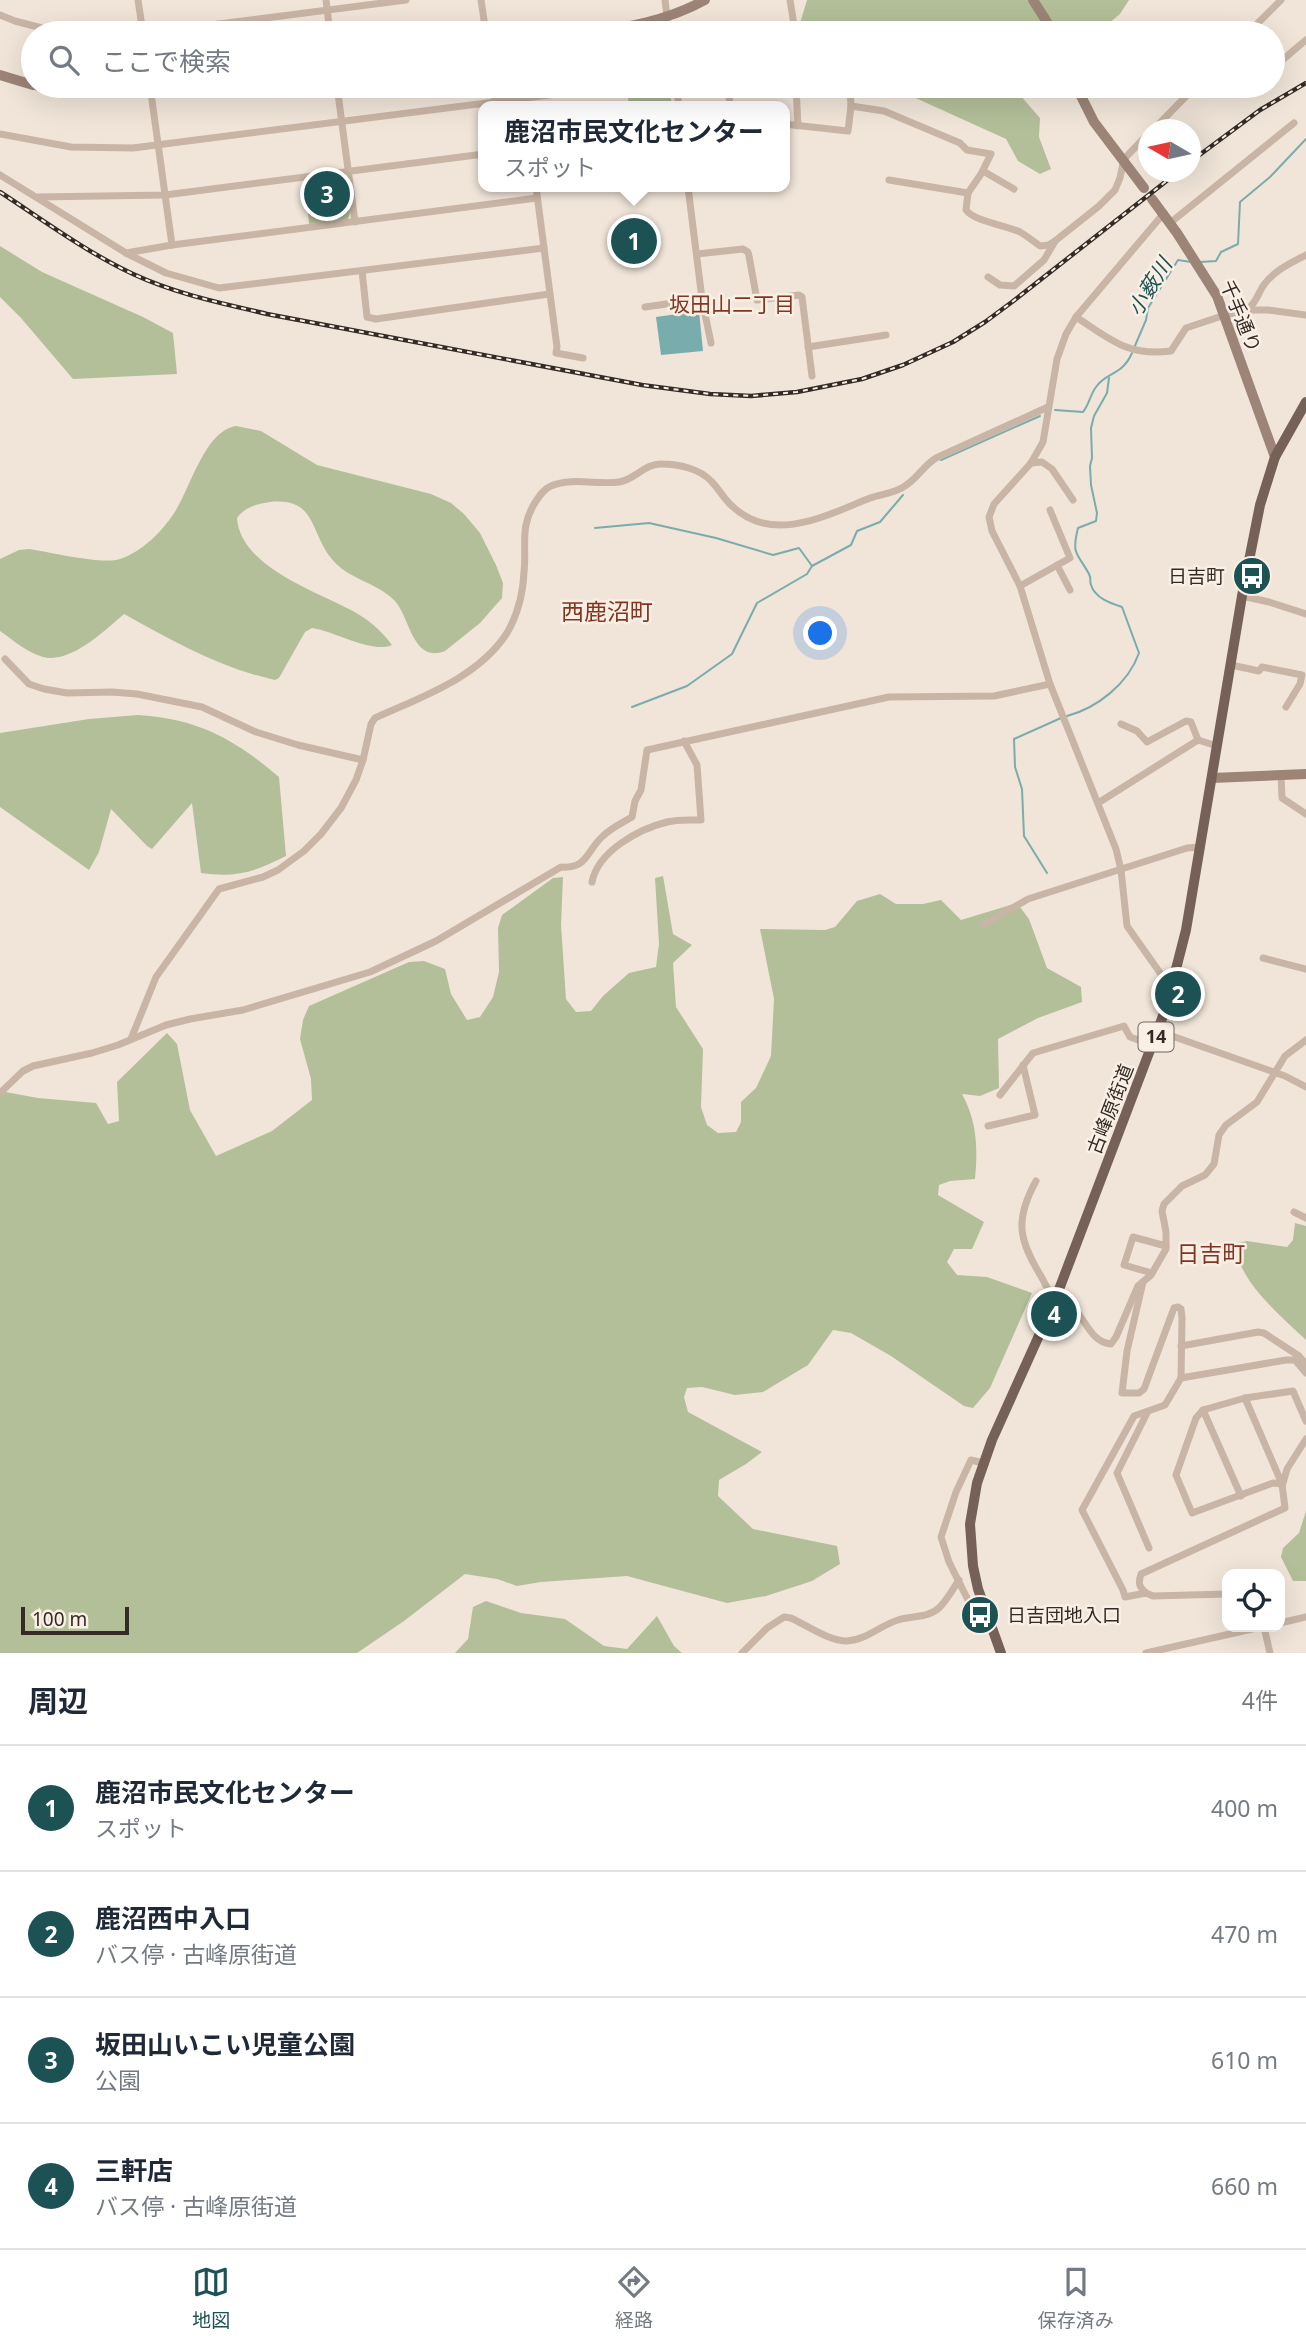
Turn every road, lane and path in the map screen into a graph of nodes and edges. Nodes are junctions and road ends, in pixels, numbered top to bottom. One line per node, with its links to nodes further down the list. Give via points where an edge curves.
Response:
1 (138, 0): 13 (street)
2 (326, 0): 10 (street)
3 (405, 0): 10 (street)
4 (481, 0): 16 (street)
5 (664, 0): 12 (street)
6 (705, 0): 12 (street)
7 (790, 0): 19 (street)
8 (1033, 0): 20 (street)
9 (1281, 0): 21 (street)
10 (327, 10): 14 (street); 15 (street)
11 (0, 15): 22 (street)
12 (667, 16): 17 (street); 18 (street)
13 (143, 21)
14 (240, 21)
15 (328, 21)
16 (484, 21)
17 (650, 21)
18 (668, 21)
19 (793, 21)
20 (1046, 21)
21 (1260, 21)
22 (21, 23)
23 (1306, 40): 24 (street)
24 (1285, 58)
25 (0, 75): 26 (street)
26 (21, 81)
27 (152, 98): 44 (street)
28 (339, 98): 38 (street)
29 (536, 98): 34 (street)
30 (796, 98): 41 (street)
31 (851, 98): 36 (street)
32 (1082, 98): 46 (street, via 1094,122)
33 (1184, 98): 37 (street)
34 (516, 101)
35 (478, 106): 38 (street)
36 (851, 106): 41 (street, via 848,131); 47 (street, via 884,111 967,150 991,154)
37 (1164, 119)
38 (342, 122): 44 (street); 48 (street)
39 (1294, 123): 62 (street)
40 (790, 125): 41 (street)
41 (797, 126)
42 (0, 134): 44 (street, via 71,147)
43 (1138, 145): 46 (street)
44 (159, 146): 56 (street)
45 (478, 155): 48 (street)
46 (1124, 159): 51 (street); 63 (street, via 1115,190)
47 (983, 171): 52 (street); 55 (street)
48 (348, 172): 56 (street); 61 (street)
49 (0, 175): 57 (street)
50 (889, 180): 55 (street)
51 (1144, 188)
52 (1014, 189)
53 (536, 192): 58 (street)
54 (689, 192): 67 (street)
55 (968, 193): 63 (street, via 967,210 974,217 1023,233 1040,246)
56 (165, 195): 57 (street); 64 (street)
57 (37, 197): 66 (street)
58 (537, 198): 61 (street); 65 (street)
59 (1152, 199): 60 (street, 千手通り)
60 (1164, 213): 62 (street, 千手通り); 77 (street)
61 (355, 222): 64 (street)
62 (1170, 223): 75 (street, 千手通り, via 1206,276)
63 (1056, 240): 70 (street, via 1044,260 1014,286 1000,285)
64 (172, 245): 66 (street)
65 (544, 248): 69 (street); 71 (street)
66 (126, 253): 69 (street, via 166,273 219,288)
67 (697, 254): 72 (street); 80 (street, via 737,248 748,252 757,300 802,297)
68 (1306, 255): 74 (street, via 1264,285)
69 (362, 271): 71 (street, via 367,317 376,319)
70 (988, 277)
71 (550, 295): 81 (street, via 556,353)
72 (702, 299): 73 (street); 79 (street)
73 (645, 307)
74 (1247, 310): 75 (street); 76 (street)
75 (1225, 315): 77 (street, via 1186,328 1171,351 1151,353 1118,344); 85 (street, 千手通り)
76 (1306, 315)
77 (1076, 317): 84 (street, via 1057,359)
78 (886, 335): 80 (street)
79 (711, 343)
80 (808, 347): 82 (street)
81 (583, 358)
82 (812, 376)
83 (1306, 402): 85 (main road, 古峰原街道 / 14)
84 (1048, 407): 86 (street, via 1043,442); 102 (street, via 936,458 903,488 785,526 744,516 710,480 682,466 651,465 623,482 550,486 525,524 521,597 506,635 484,659 448,684 375,718)
85 (1275, 457): 92 (main road, 古峰原街道 / 14)
86 (1031, 463): 87 (street, via 1042,462 1052,469); 90 (street, via 994,503 989,517)
87 (1073, 500)
88 (1050, 510): 89 (street, via 1070,558)
89 (1057, 565): 90 (street); 91 (street)
90 (1020, 586): 96 (street)
91 (1070, 590)
92 (1242, 596): 93 (street); 95 (main road, 古峰原街道 / 14)
93 (1306, 614)
94 (5, 659): 102 (street, via 29,684 44,689 124,693 202,707 256,732)
95 (1231, 665): 97 (street, via 1302,674); 101 (main road, 古峰原街道 / 14)
96 (1050, 684): 100 (street, via 994,696 889,697); 106 (street)
97 (1286, 707)
98 (1121, 724): 99 (street, via 1137,731 1147,743 1191,722)
99 (1198, 740): 101 (street); 106 (street)
100 (684, 741): 110 (street, via 697,765 701,820 669,821 644,831 599,863); 116 (street, via 647,750 632,817 604,834 574,868 561,867 436,941 370,972 243,1010 178,1022)
101 (1217, 746): 105 (main road, 古峰原街道 / 14)
102 (363, 760): 116 (street, via 341,808 304,851 263,877 219,889 156,977)
103 (1306, 774): 104 (street)
104 (1281, 775): 105 (street); 107 (street, via 1282,798)
105 (1212, 778): 108 (main road, 古峰原街道 / 14)
106 (1098, 803): 109 (street)
107 (1306, 814)
108 (1199, 847): 109 (street); 114 (main road, 古峰原街道 / 14)
109 (1121, 870): 111 (street, via 1028,899); 114 (street, via 1127,926)
110 (593, 882)
111 (983, 925)
112 (1263, 958): 113 (street)
113 (1306, 969)
114 (1173, 986): 115 (main road, 古峰原街道 / 14)
115 (1158, 1031): 118 (main road, 古峰原街道 / 14); 120 (street)
116 (131, 1039): 122 (street, via 92,1054 33,1066)
117 (1306, 1040): 120 (street, via 1285,1056)
118 (1153, 1045): 119 (street, via 1130,1037 1124,1026 1033,1053); 131 (main road, 古峰原街道 / 14)
119 (1023, 1065): 123 (street); 124 (street, via 1035,1115)
120 (1274, 1072): 121 (street); 128 (street, via 1257,1102 1219,1135 1214,1164 1205,1175 1182,1186 1164,1204)
121 (1306, 1087)
122 (0, 1093)
123 (1000, 1095)
124 (988, 1126)
125 (1036, 1181): 131 (street, via 1027,1198 1021,1233)
126 (1294, 1212): 127 (street)
127 (1306, 1217)
128 (1166, 1246): 129 (street); 129 (street, via 1133,1237 1124,1265)
129 (1152, 1273): 130 (street)
130 (1143, 1282): 131 (street, via 1111,1343 1094,1337 1077,1312); 132 (street, via 1122,1393 1144,1389 1178,1307)
131 (1055, 1300): 141 (main road, 古峰原街道 / 14)
132 (1181, 1346): 133 (street, via 1258,1332); 135 (street)
133 (1306, 1364)
134 (1306, 1373): 135 (street, via 1295,1360 1286,1360)
135 (1181, 1378): 138 (street, via 1165,1405)
136 (1245, 1398): 137 (street); 139 (street, via 1293,1391); 142 (street)
137 (1203, 1410): 143 (street); 143 (street, via 1176,1475 1192,1513)
138 (1147, 1413): 144 (street, via 1117,1473); 146 (street, via 1134,1416 1082,1510 1125,1597)
139 (1306, 1421)
140 (1306, 1439): 142 (street)
141 (983, 1463): 145 (street, via 971,1460 941,1537); 148 (main road, 古峰原街道 / 14, via 970,1524 973,1566)
142 (1282, 1484): 143 (street); 146 (street, via 1285,1508 1141,1574 1140,1588)
143 (1241, 1496)
144 (1149, 1548)
145 (959, 1580): 148 (street, via 968,1600); 156 (street, via 934,1612 896,1620 865,1636 848,1641 833,1638 784,1617)
146 (1146, 1593): 147 (street)
147 (1222, 1594)
148 (985, 1610): 157 (main road, 古峰原街道 / 14)
149 (1306, 1617): 150 (street)
150 (1285, 1622)
151 (1224, 1632): 154 (street)
152 (1239, 1632): 154 (street)
153 (1264, 1632): 160 (street)
154 (1220, 1636): 155 (street)
155 (1188, 1643): 158 (street); 159 (street)
156 (742, 1653)
157 (1001, 1653)
158 (1146, 1653)
159 (1190, 1653)
160 (1270, 1653)

